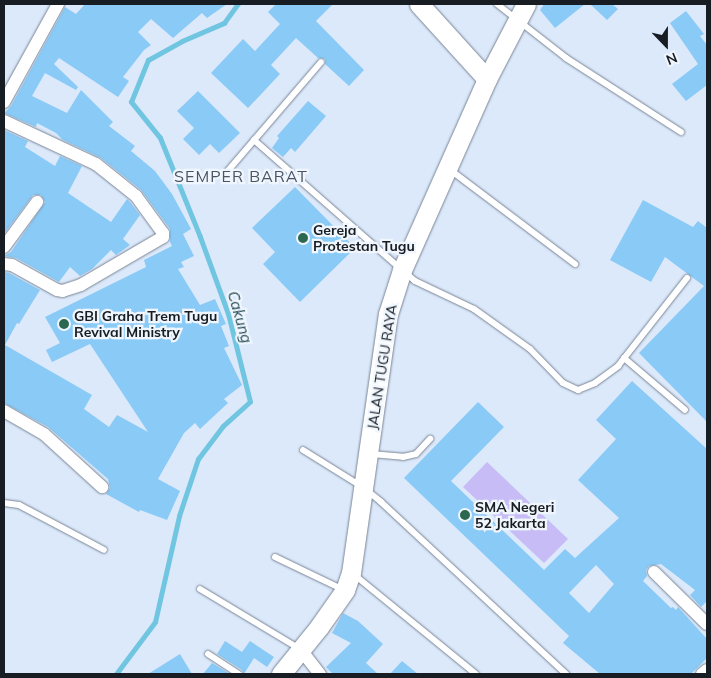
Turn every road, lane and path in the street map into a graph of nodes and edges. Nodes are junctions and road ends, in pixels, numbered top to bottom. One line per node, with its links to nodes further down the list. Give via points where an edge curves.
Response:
1 (58, 4): 8 (street)
2 (419, 4): 7 (main road)
3 (497, 4): 5 (lane)
4 (526, 4): 5 (main road, JALAN TUGU RAYA)
5 (517, 21): 7 (main road, JALAN TUGU RAYA); 10 (lane, via 566,58)
6 (321, 62): 11 (lane)
7 (487, 80): 12 (main road, JALAN TUGU RAYA)
8 (4, 102)
9 (4, 121): 16 (street, via 96,164 136,196 163,237 80,285 57,290 12,265)
10 (681, 132)
11 (254, 140): 13 (lane); 18 (lane)
12 (448, 168): 17 (lane); 18 (main road, JALAN TUGU RAYA)
13 (226, 172)
14 (37, 202): 15 (street)
15 (4, 247)
16 (4, 264)
17 (575, 264)
18 (402, 270): 20 (lane, via 415,281 474,309 530,348 563,383 578,390 595,383); 25 (main road, JALAN TUGU RAYA, via 388,314)
19 (687, 278): 20 (lane)
20 (624, 358): 21 (lane)
21 (685, 410)
22 (4, 411): 26 (street, via 44,434)
23 (430, 440): 25 (lane, via 424,448 409,455)
24 (303, 450): 27 (lane)
25 (367, 454): 27 (main road, JALAN TUGU RAYA)
26 (102, 487)
27 (364, 488): 32 (main road, JALAN TUGU RAYA); 42 (lane)
28 (4, 503): 29 (lane, via 19,505)
29 (104, 550)
30 (275, 557): 34 (lane)
31 (654, 572): 35 (street)
32 (351, 573): 34 (main road, JALAN TUGU RAYA); 41 (lane)
33 (200, 589): 36 (lane)
34 (345, 590): 36 (main road, JALAN TUGU RAYA)
35 (707, 624)
36 (301, 650): 39 (main road, JALAN TUGU RAYA); 40 (street)
37 (208, 654): 38 (lane)
38 (240, 674)
39 (281, 674)
40 (320, 674)
41 (476, 674)
42 (566, 674)

